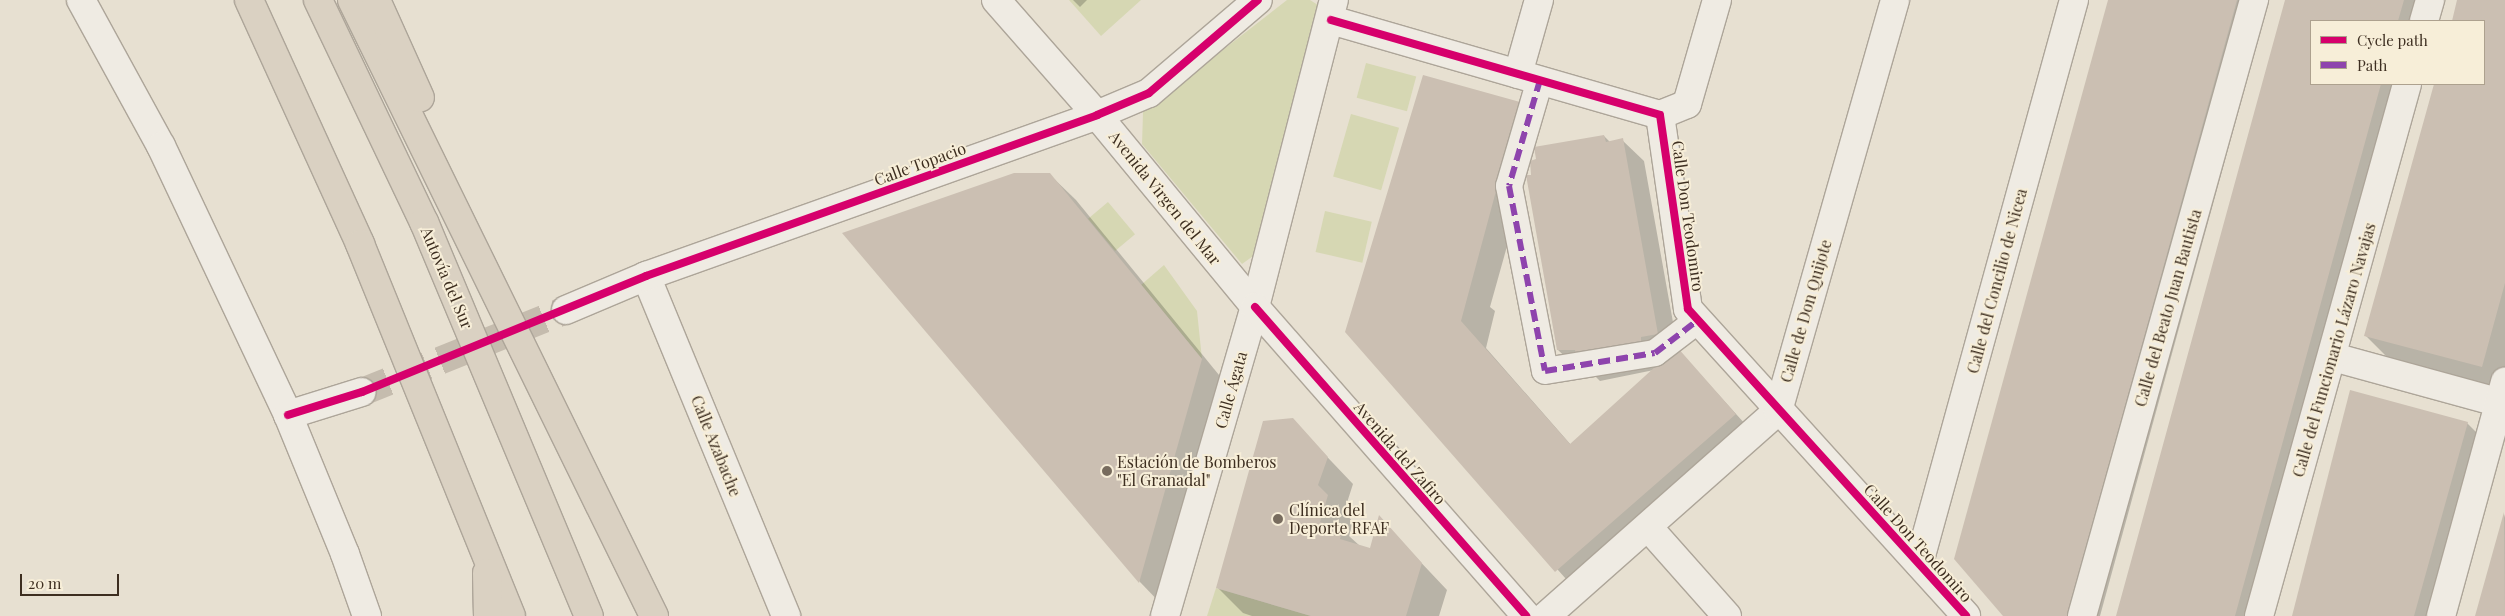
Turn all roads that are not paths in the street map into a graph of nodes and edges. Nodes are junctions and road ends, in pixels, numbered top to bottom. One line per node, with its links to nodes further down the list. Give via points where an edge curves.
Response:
1 (81, 0): 28 (street, via 161,146)
2 (249, 0): 30 (highway, via 360,244)
3 (318, 0): 36 (highway, Autovía del Sur, via 424,222)
4 (352, 0): 32 (highway)
5 (376, 0): 32 (highway)
6 (996, 0): 18 (street, Avenida Virgen del Mar)
7 (1258, 0): 18 (street, Calle Topacio, via 1149,92)
8 (1539, 0): 16 (street)
9 (1716, 0): 19 (street, via 1687,104)
10 (1895, 0): 27 (street, Calle de Don Quijote)
11 (2074, 0): 31 (street, Calle del Concilio de Nicea)
12 (2254, 0): 43 (street, Calle del Beato Juan Bautista)
13 (2430, 0): 15 (street)
14 (1332, 10): 16 (street); 21 (street, Calle Ágata)
15 (2424, 20)
16 (1529, 77): 19 (street); 23 (street, via 1509,186 1545,371 1655,353)
17 (2407, 85): 24 (street, Calle del Funcionario Lázaro Navajas)
18 (1097, 115): 20 (street, Calle Topacio); 21 (street, Avenida Virgen del Mar)
19 (1660, 116): 23 (street, Calle Don Teodomiro, via 1688,308)
20 (646, 276): 22 (street, Calle Topacio); 37 (street, Calle Azabache)
21 (1254, 307): 38 (street, Calle Ágata); 39 (street, Avenida del Zafiro)
22 (566, 310)
23 (1698, 320): 27 (street, Calle Don Teodomiro)
24 (2334, 357): 26 (street); 44 (street, Calle del Funcionario Lázaro Navajas)
25 (362, 392): 28 (street)
26 (2503, 396): 45 (street)
27 (1778, 411): 29 (street); 31 (street, Calle Don Teodomiro)
28 (288, 415): 33 (street)
29 (1648, 527): 40 (street); 41 (street)
30 (487, 551): 34 (highway); 35 (highway)
31 (1919, 562): 42 (street, Calle Don Teodomiro)
32 (650, 606)
33 (367, 616)
34 (488, 616)
35 (510, 616)
36 (589, 616)
37 (786, 616)
38 (1165, 616)
39 (1526, 616)
40 (1546, 616)
41 (1727, 616)
42 (1966, 616)
43 (2082, 616)
44 (2258, 616)
45 (2441, 616)

